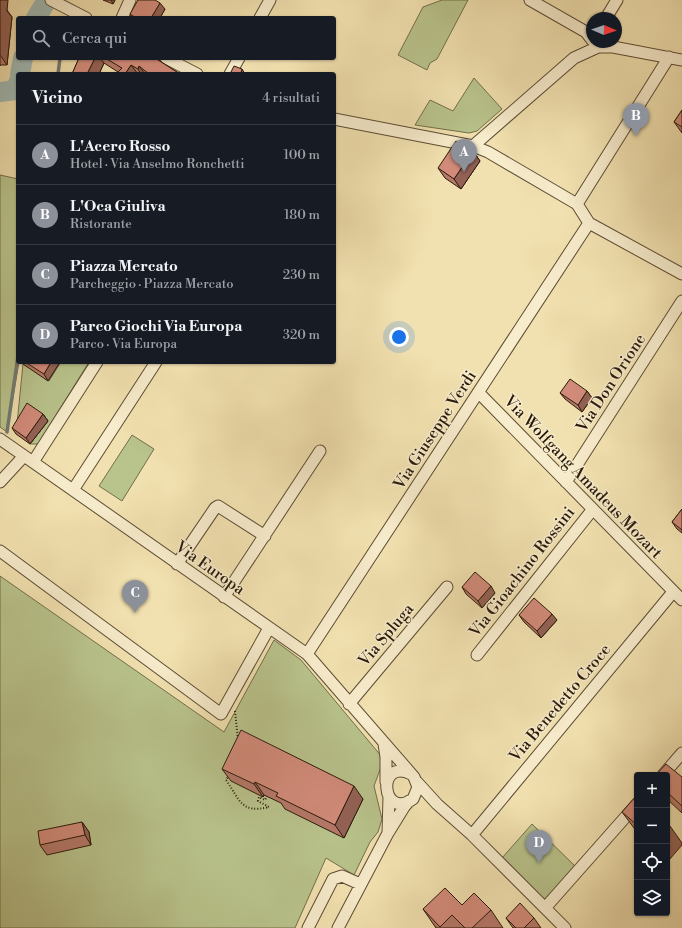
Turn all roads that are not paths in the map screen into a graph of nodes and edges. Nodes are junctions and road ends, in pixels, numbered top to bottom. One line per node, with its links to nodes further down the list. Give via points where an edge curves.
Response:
1 (130, 0): 8 (street)
2 (270, 0): 9 (street)
3 (530, 0): 10 (street)
4 (617, 0): 6 (street)
5 (53, 1): 7 (street)
6 (610, 12)
7 (82, 16)
8 (123, 16)
9 (261, 16)
10 (586, 32)
11 (589, 48): 20 (street)
12 (619, 48): 13 (street)
13 (669, 57): 16 (street); 21 (street)
14 (170, 60): 17 (street)
15 (238, 60): 18 (street)
16 (682, 60)
17 (193, 72)
18 (231, 72)
19 (336, 119): 20 (street)
20 (474, 146): 21 (street)
21 (578, 204): 22 (street)
22 (589, 223): 23 (street); 27 (street, Via Giuseppe Verdi)
23 (682, 274)
24 (682, 301): 32 (street, Via Don Orione)
25 (96, 364): 30 (street)
26 (155, 364): 33 (street)
27 (479, 393): 32 (street, Via Wolfgang Amadeus Mozart); 43 (street, Via Giuseppe Verdi)
28 (0, 439): 30 (street, Via Europa)
29 (320, 451): 35 (street)
30 (28, 459): 31 (street); 33 (street, Via Europa)
31 (0, 482)
32 (566, 482): 34 (street, Via Wolfgang Amadeus Mozart)
33 (73, 490): 37 (street, Via Europa)
34 (593, 509): 39 (street, Via Wolfgang Amadeus Mozart); 44 (street, Via Gioachino Rossini)
35 (265, 536): 37 (street, via 218,506); 40 (street)
36 (0, 551): 42 (street, via 221,714)
37 (177, 564): 40 (street, Via Europa)
38 (447, 587): 45 (street, Via Spluga)
39 (673, 592): 41 (street, Via Wolfgang Amadeus Mozart); 56 (street, Via Benedetto Croce)
40 (224, 598): 42 (street, Via Europa)
41 (682, 600)
42 (268, 628): 43 (street, Via Europa)
43 (306, 654): 45 (street, Via Europa)
44 (477, 655)
45 (349, 704): 46 (street, Via Europa)
46 (384, 743): 49 (street, Via Europa); 50 (street)
47 (682, 753): 48 (street)
48 (666, 772)
49 (414, 778): 50 (street, via 401,771 392,774); 52 (street, via 417,792); 53 (street, Via Europa)
50 (386, 782): 51 (street)
51 (389, 797): 52 (street, via 397,802); 55 (street)
52 (411, 800): 53 (street, Via Europa); 55 (street)
53 (437, 804): 56 (street, Via Europa)
54 (634, 807): 58 (street)
55 (388, 833): 57 (street)
56 (472, 835): 58 (street, Via Europa)
57 (360, 884): 59 (street, via 342,876 333,879); 60 (street)
58 (545, 908): 61 (street, Via Europa)
59 (308, 928)
60 (338, 928)
61 (565, 928)

